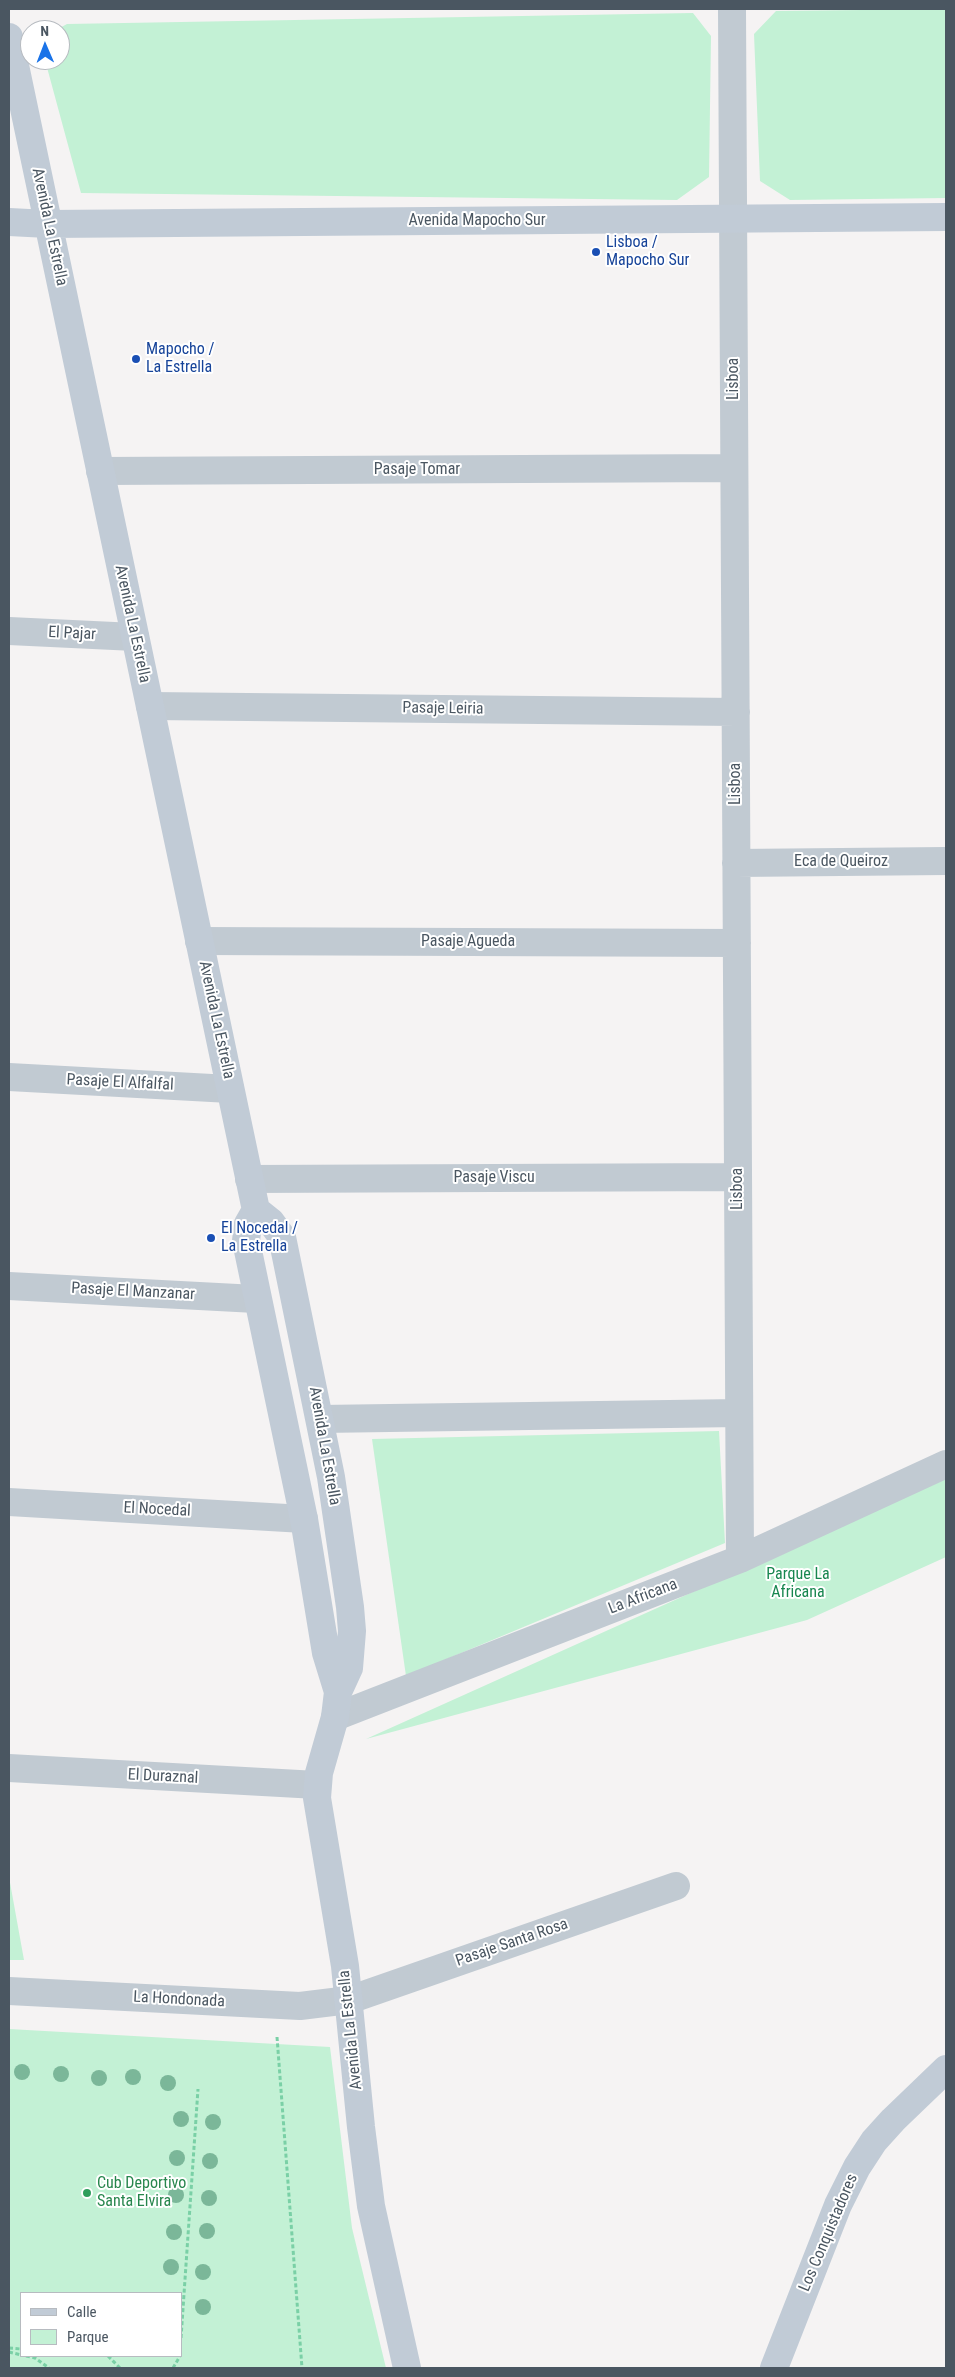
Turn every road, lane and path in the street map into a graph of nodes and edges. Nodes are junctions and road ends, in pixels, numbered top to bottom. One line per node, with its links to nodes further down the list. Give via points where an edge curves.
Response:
1 (732, 9): 4 (street, Lisboa)
2 (9, 37): 6 (main road, Avenida La Estrella)
3 (946, 217): 4 (main road, Avenida Mapocho Sur)
4 (734, 218): 6 (main road, Avenida Mapocho Sur); 7 (street, Lisboa)
5 (9, 222): 6 (main road, Avenida Mapocho Sur)
6 (48, 224): 8 (main road, Avenida La Estrella)
7 (734, 468): 8 (street, Pasaje Tomar); 12 (street, Lisboa)
8 (100, 471): 10 (main road, Avenida La Estrella)
9 (9, 631): 10 (street, El Pajar)
10 (135, 637): 11 (main road, Avenida La Estrella)
11 (150, 706): 12 (street, Pasaje Leiria); 15 (main road, Avenida La Estrella)
12 (736, 712): 14 (street, Lisboa)
13 (946, 861): 14 (street, Eca de Queiroz)
14 (736, 863): 16 (street, Lisboa)
15 (199, 941): 16 (street, Pasaje Agueda); 18 (main road, Avenida La Estrella)
16 (737, 943): 19 (street, Lisboa)
17 (9, 1077): 18 (street, Pasaje El Alfalfal)
18 (230, 1089): 20 (main road, Avenida La Estrella)
19 (738, 1177): 20 (street, Pasaje Viscu); 24 (street, Lisboa)
20 (249, 1179): 21 (main road, Avenida La Estrella)
21 (256, 1210): 23 (main road, Avenida La Estrella, via 248,1224 246,1241); 25 (main road, Avenida La Estrella, via 282,1236)
22 (9, 1286): 23 (street, Pasaje El Manzanar)
23 (256, 1299): 28 (main road, Avenida La Estrella)
24 (739, 1413): 25 (street); 29 (street, Lisboa)
25 (320, 1419): 30 (main road, Avenida La Estrella, via 352,1631 349,1668)
26 (946, 1464): 29 (street, La Africana)
27 (9, 1502): 28 (street, El Nocedal)
28 (304, 1519): 30 (main road, Avenida La Estrella)
29 (740, 1559): 30 (street, La Africana)
30 (336, 1704): 32 (main road, Avenida La Estrella)
31 (9, 1768): 32 (street, El Duraznal)
32 (317, 1785): 35 (main road, Avenida La Estrella, via 318,1812)
33 (676, 1886): 35 (street, Pasaje Santa Rosa)
34 (9, 1991): 35 (street, La Hondonada, via 300,2006)
35 (349, 2000): 47 (main road, Avenida La Estrella, via 371,2206)
36 (277, 2029): 46 (path)
37 (946, 2069): 48 (main road, Los Conquistadores, via 874,2141 858,2167 834,2214)
38 (198, 2089): 39 (path)
39 (182, 2323)
40 (30, 2357): 43 (path)
41 (109, 2357): 44 (path)
42 (179, 2357): 45 (path)
43 (49, 2368)
44 (120, 2368)
45 (173, 2368)
46 (302, 2368)
47 (407, 2368)
48 (774, 2368)

